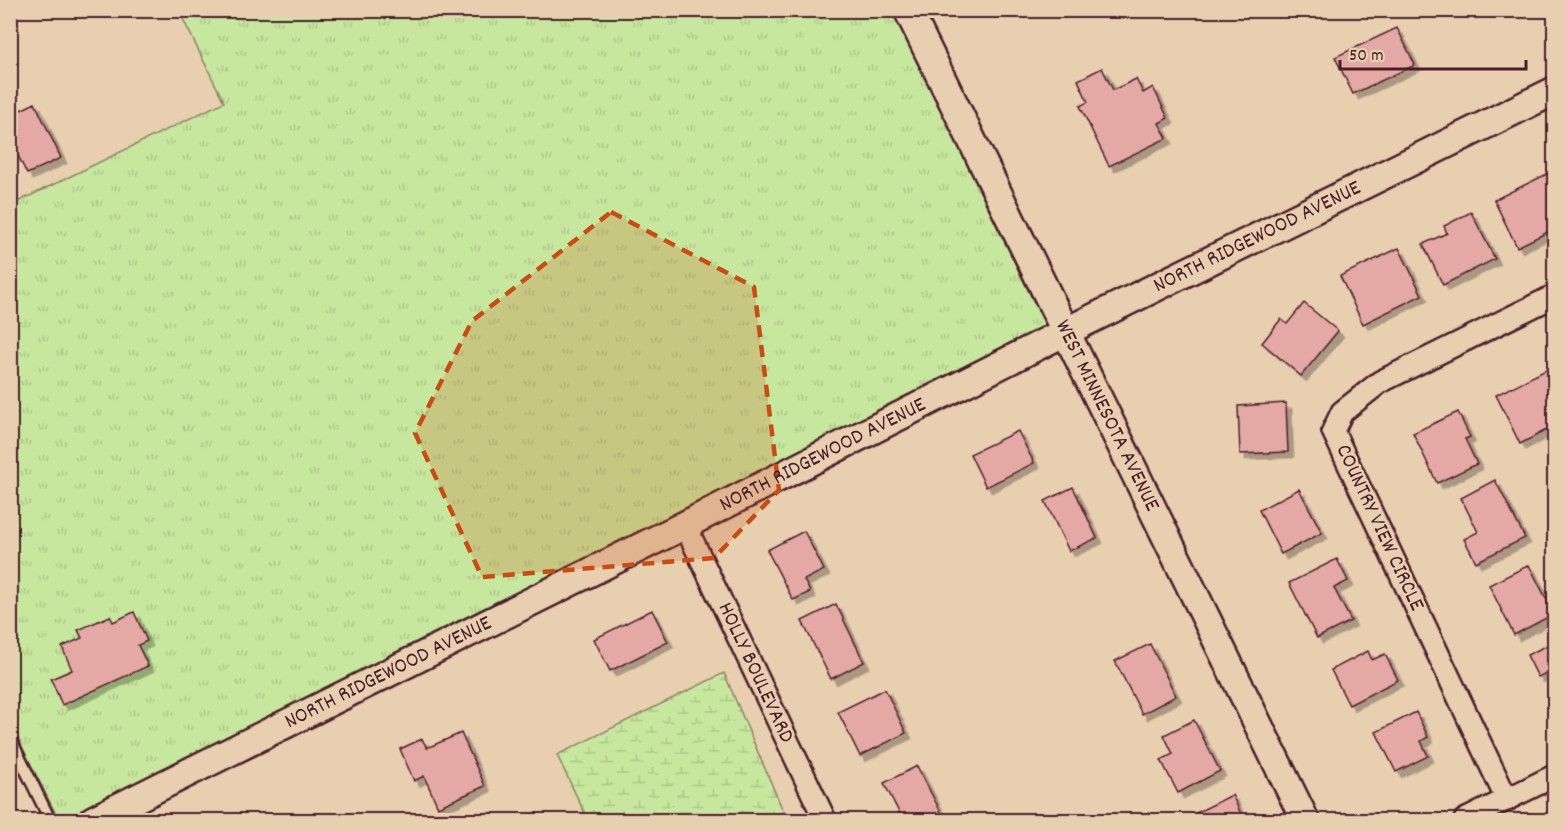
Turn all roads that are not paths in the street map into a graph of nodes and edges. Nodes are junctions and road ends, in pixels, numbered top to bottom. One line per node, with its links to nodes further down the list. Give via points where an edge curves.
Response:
1 (908, 10): 4 (street, WEST MINNESOTA AVENUE)
2 (1554, 91): 4 (street, NORTH RIDGEWOOD AVENUE)
3 (1554, 296): 8 (street, COUNTRY VIEW CIRCLE, via 1380,382 1342,412 1333,431)
4 (1065, 332): 5 (street, NORTH RIDGEWOOD AVENUE); 12 (street, WEST MINNESOTA AVENUE)
5 (685, 525): 10 (street, NORTH RIDGEWOOD AVENUE); 11 (street, HOLLY BOULEVARD)
6 (10, 738): 9 (lane)
7 (1554, 776): 8 (street)
8 (1507, 800): 13 (street)
9 (50, 820)
10 (93, 820)
11 (825, 820)
12 (1305, 820)
13 (1465, 820)

